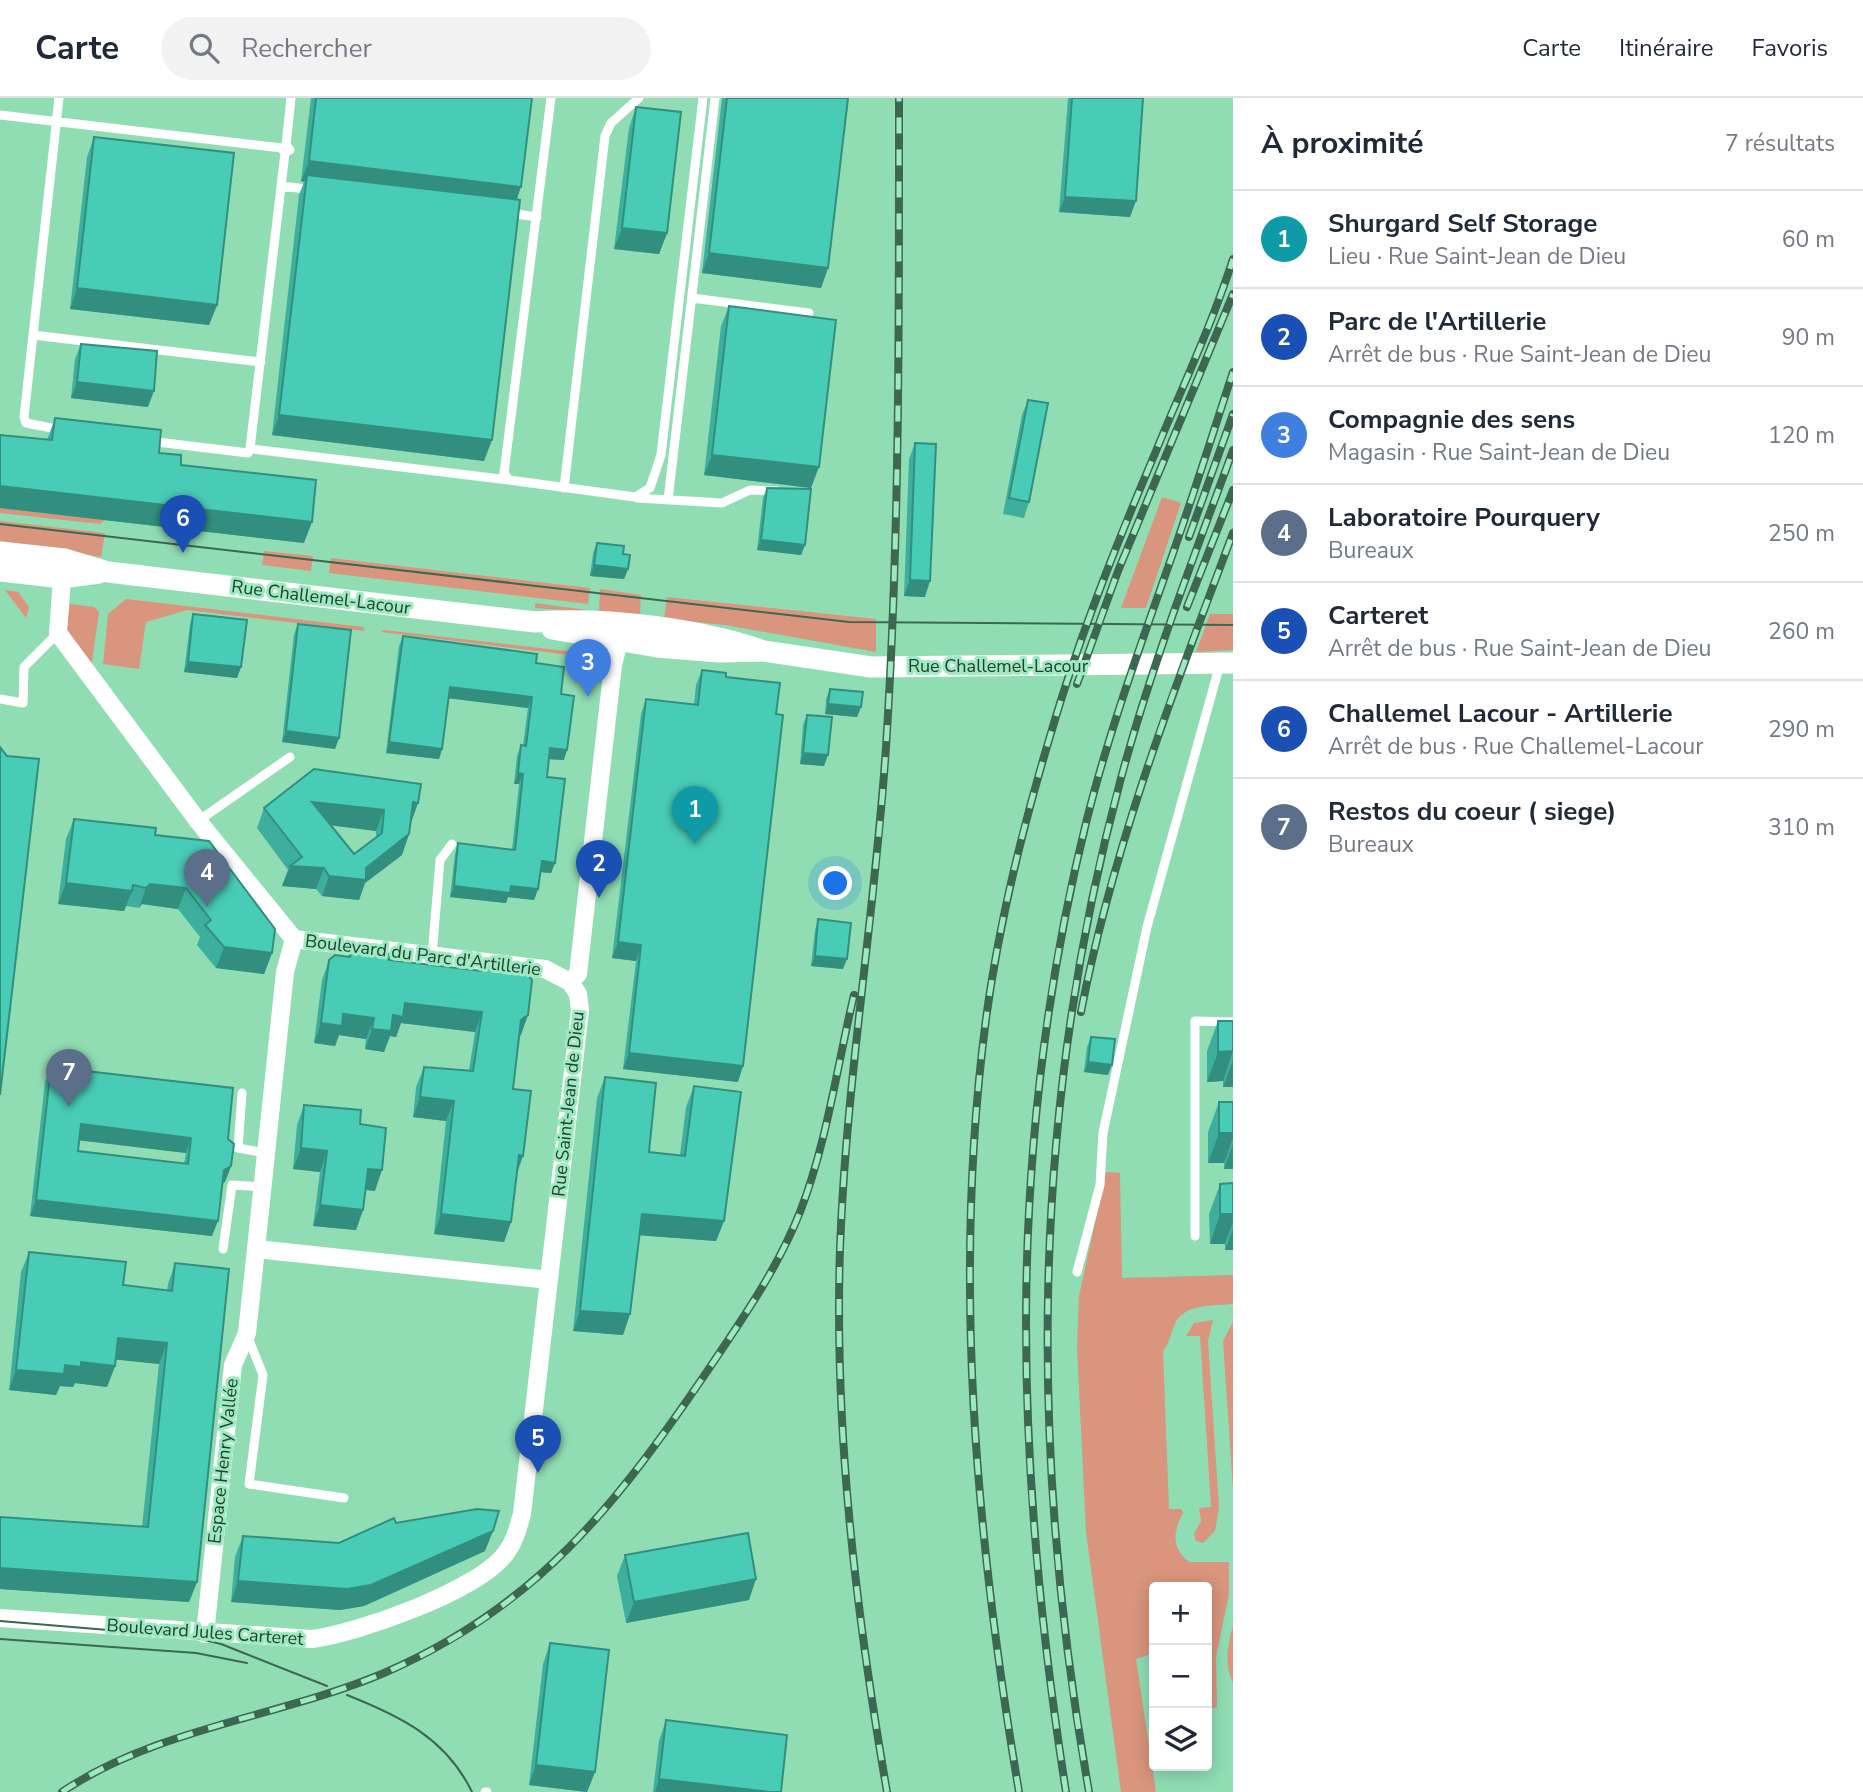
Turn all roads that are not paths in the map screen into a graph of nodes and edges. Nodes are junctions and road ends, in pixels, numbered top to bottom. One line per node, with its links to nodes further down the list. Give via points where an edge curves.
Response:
1 (59, 98): 8 (lane)
2 (291, 98): 9 (lane)
3 (551, 98): 13 (lane)
4 (639, 98): 22 (lane, via 611,123 605,136)
5 (703, 98): 24 (lane, via 661,455 650,488)
6 (715, 98): 14 (lane)
7 (0, 115): 8 (lane)
8 (56, 122): 9 (lane); 16 (lane)
9 (284, 149): 10 (lane)
10 (281, 186): 11 (lane); 17 (lane)
11 (320, 191)
12 (496, 212): 13 (lane)
13 (537, 217): 21 (lane, via 503,469)
14 (692, 298): 15 (lane); 25 (lane)
15 (809, 313)
16 (33, 335): 17 (lane); 18 (lane, via 26,423)
17 (261, 362): 20 (lane)
18 (69, 431)
19 (138, 439): 20 (lane)
20 (250, 450): 21 (lane)
21 (509, 480): 22 (lane)
22 (564, 488): 24 (lane)
23 (792, 493): 25 (lane, via 758,489 722,503)
24 (635, 498): 25 (lane)
25 (668, 500)
26 (0, 552): 28 (street, Rue Challemel-Lacour, via 65,559)
27 (0, 571): 29 (street, Rue Challemel-Lacour)
28 (108, 572): 29 (street, Rue Challemel-Lacour); 31 (street, Rue Challemel-Lacour, via 535,622 562,633)
29 (62, 578): 30 (street)
30 (58, 633): 33 (lane, via 24,667 23,703); 35 (street, Boulevard du Parc d'Artillerie)
31 (621, 634): 32 (street, Rue Challemel-Lacour, via 731,639 764,651 871,667); 39 (street, via 613,665 578,974)
32 (1227, 664): 47 (lane, via 1147,927 1103,1133 1100,1185)
33 (0, 699)
34 (290, 757): 35 (lane)
35 (198, 821): 37 (street, Boulevard du Parc d'Artillerie)
36 (452, 844): 38 (lane, via 440,860)
37 (294, 939): 38 (street, Boulevard du Parc d'Artillerie); 42 (street, Espace Henry Vallée, via 285,972)
38 (432, 956): 39 (street, Boulevard du Parc d'Artillerie, via 545,969)
39 (570, 982): 48 (street, Rue Saint-Jean de Dieu, via 580,1010)
40 (1233, 1022): 44 (lane, via 1195,1021)
41 (242, 1093): 42 (lane, via 238,1149)
42 (266, 1153): 43 (street, Espace Henry Vallée)
43 (262, 1187): 45 (lane, via 232,1185); 46 (street, Espace Henry Vallée)
44 (1195, 1236)
45 (223, 1249)
46 (256, 1249): 48 (street); 49 (street, Espace Henry Vallée)
47 (1077, 1272)
48 (549, 1280): 51 (street, Rue Saint-Jean de Dieu, via 522,1514 505,1555)
49 (247, 1333): 50 (lane, via 263,1375 249,1484); 53 (street, Espace Henry Vallée, via 233,1365)
50 (344, 1498)
51 (482, 1575): 53 (street, Boulevard Jules Carteret, via 372,1624 332,1636 286,1639)
52 (0, 1618): 53 (street, Boulevard Jules Carteret)
53 (205, 1634)

